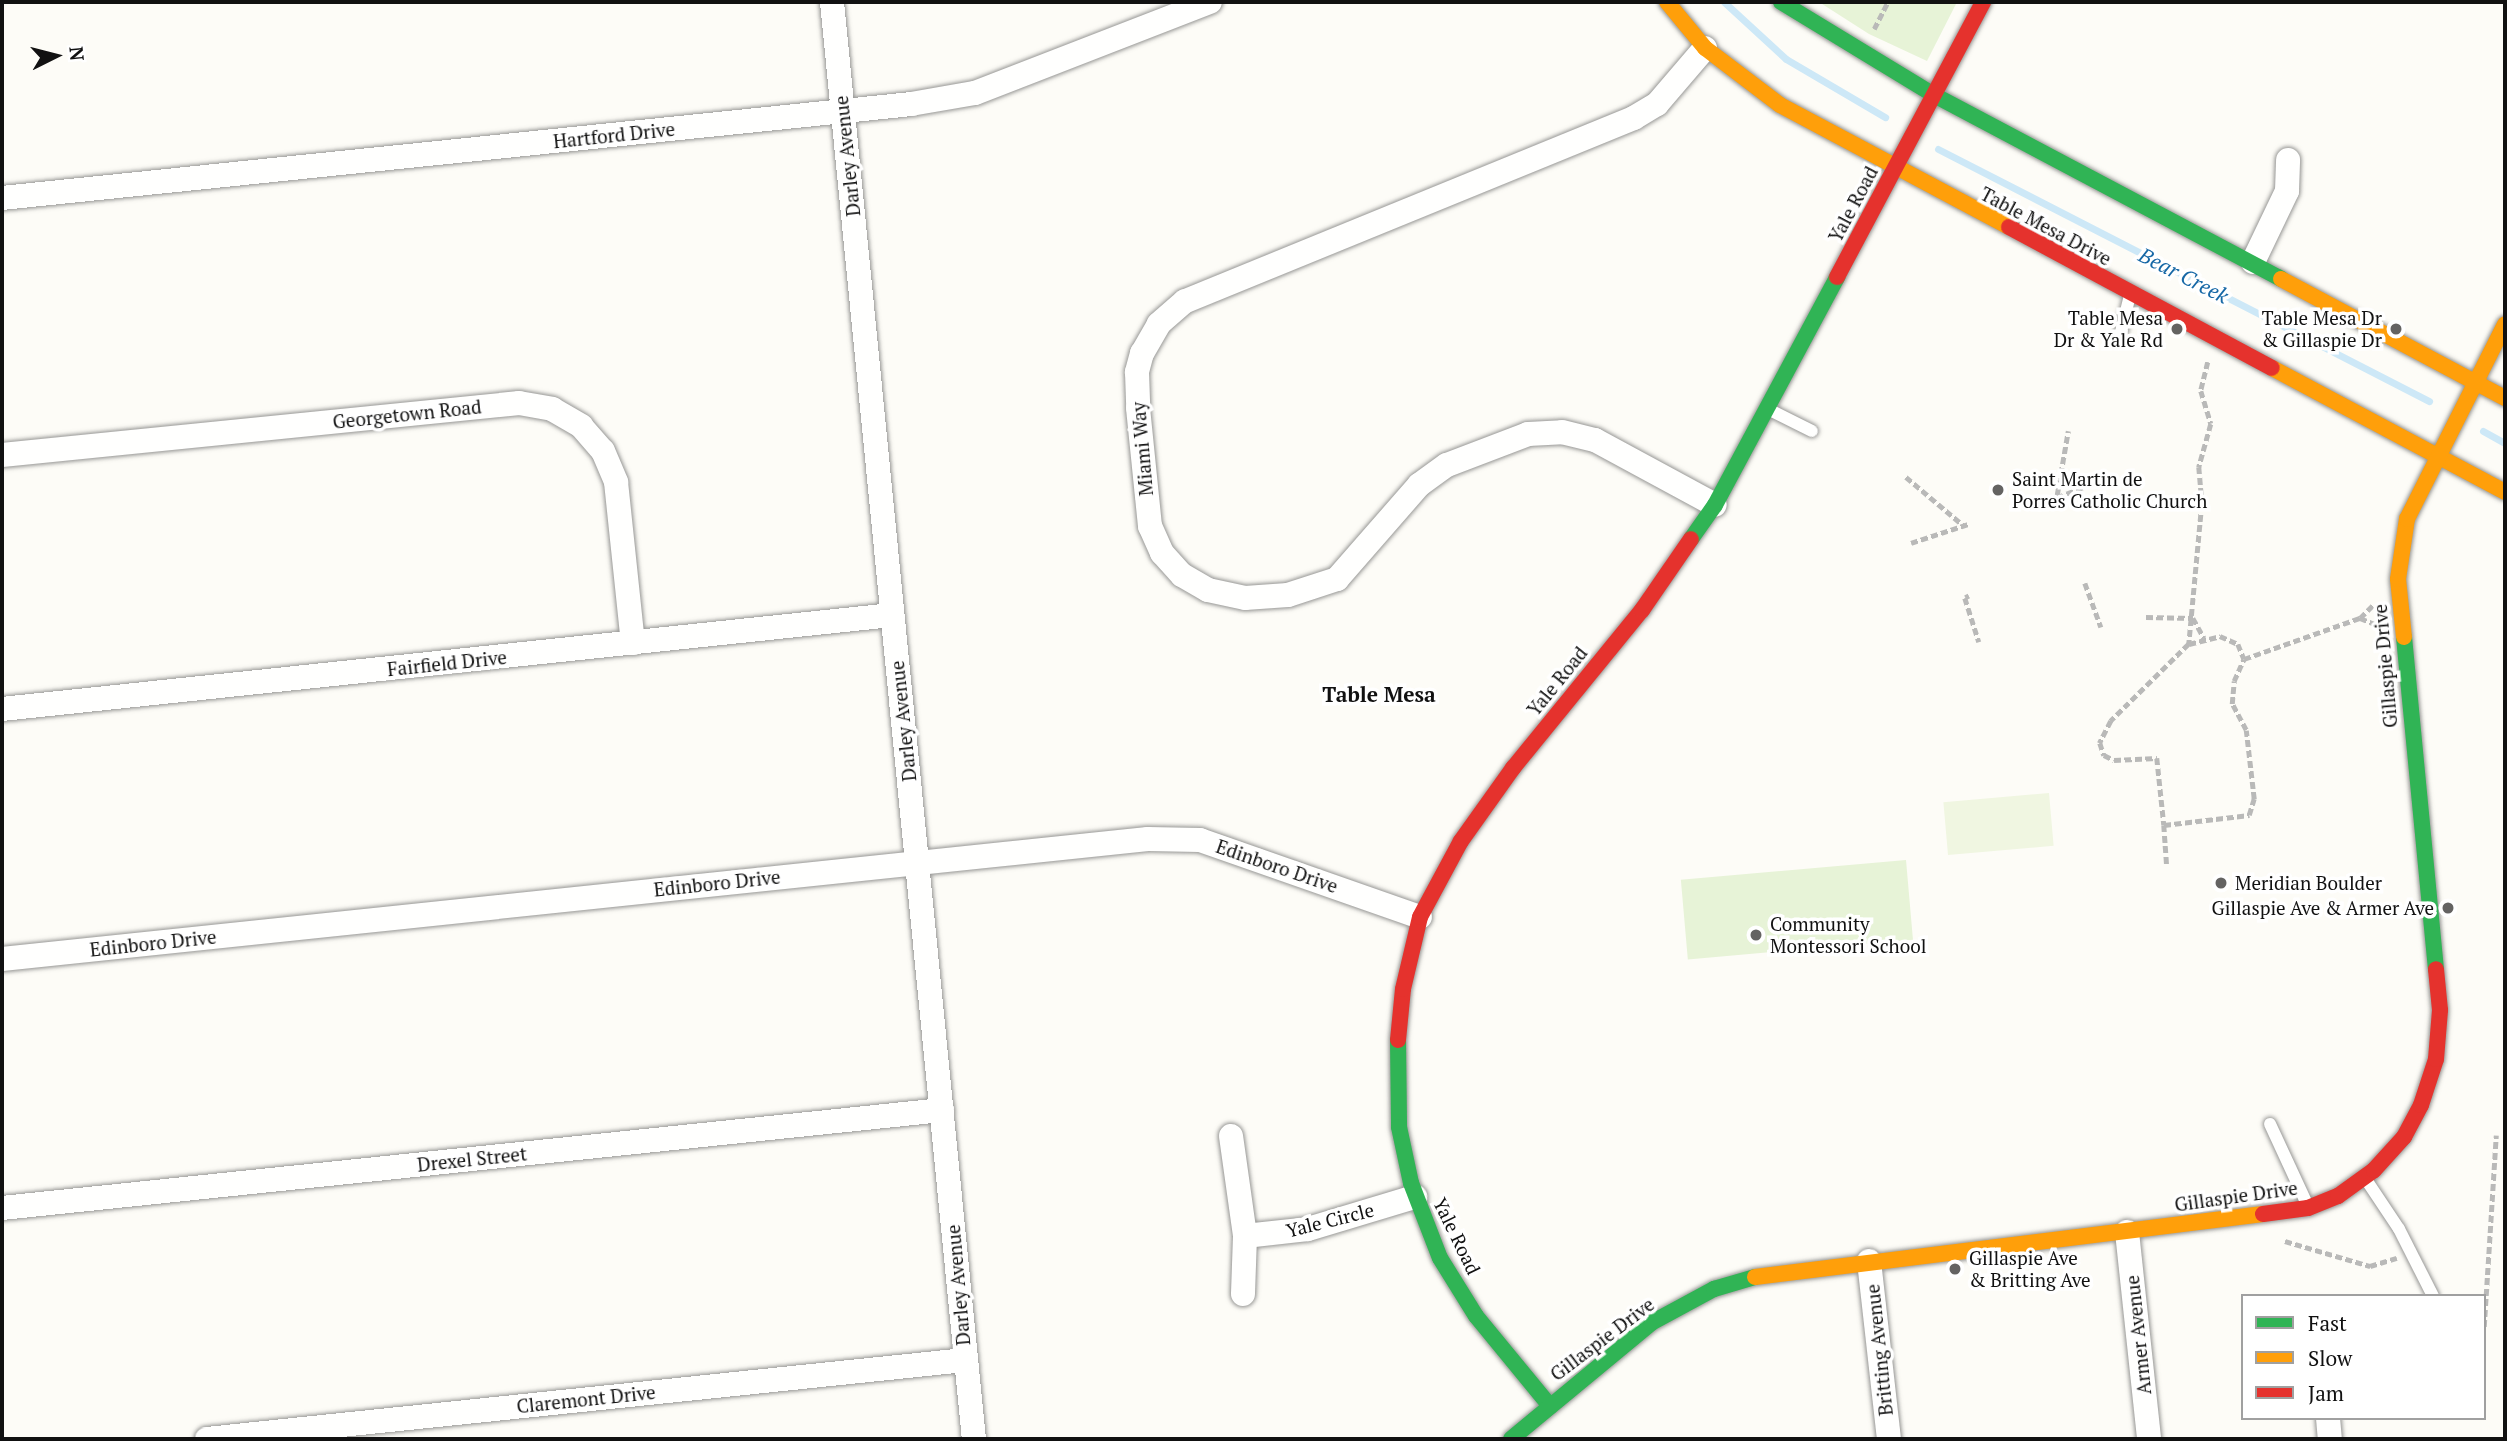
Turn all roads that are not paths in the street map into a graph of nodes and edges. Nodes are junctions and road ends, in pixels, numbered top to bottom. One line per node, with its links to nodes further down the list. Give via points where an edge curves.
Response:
1 (832, 2): 8 (street, Darley Avenue)
2 (1210, 2): 8 (street, Hartford Drive, via 975,93)
3 (1667, 2): 6 (street, Table Mesa Drive)
4 (1781, 2): 7 (street)
5 (1983, 2): 7 (street, Yale Road)
6 (1705, 48): 10 (street, Table Mesa Drive, via 1780,105); 23 (street, Miami Way, via 1657,104 1634,118 1185,301 1159,324 1142,354 1137,396 1150,526 1162,553 1182,575 1208,590 1245,598 1288,595 1337,579 1419,485 1447,466 1528,434 1562,432 1595,440)
7 (1934, 95): 10 (street, Yale Road); 12 (street)
8 (843, 112): 11 (street, Hartford Drive); 24 (street, Darley Avenue)
9 (2288, 160): 12 (street, via 2287,191)
10 (1895, 169): 13 (street, Table Mesa Drive); 18 (street, Yale Road)
11 (2, 198)
12 (2253, 262): 16 (street)
13 (2130, 295): 15 (lane); 21 (street, Table Mesa Drive)
14 (2505, 324): 16 (street, Gillaspie Drive)
15 (2120, 336)
16 (2476, 382): 17 (street); 21 (street, Gillaspie Drive)
17 (2505, 398)
18 (1767, 409): 19 (lane); 23 (street, Yale Road)
19 (1812, 430)
20 (2, 455): 25 (street, Georgetown Road, via 519,403 552,409 581,426 603,451 616,482)
21 (2436, 457): 22 (street, Table Mesa Drive); 33 (street, Gillaspie Drive, via 2407,519 2398,579 2440,1010 2436,1059 2421,1105 2404,1137)
22 (2505, 492)
23 (1716, 505): 28 (street, Yale Road, via 1642,610 1475,821)
24 (892, 615): 25 (street, Fairfield Drive); 27 (street, Darley Avenue)
25 (633, 643): 26 (street, Fairfield Drive)
26 (2, 709)
27 (918, 862): 28 (street, Edinboro Drive, via 1148,839 1200,839); 29 (street, Edinboro Drive); 30 (street, Darley Avenue)
28 (1420, 918): 34 (street, Yale Road, via 1403,989 1395,1070 1399,1127)
29 (2, 960)
30 (942, 1110): 35 (street, Drexel Street); 42 (street, Darley Avenue)
31 (2270, 1124): 36 (lane)
32 (1231, 1136): 38 (street)
33 (2365, 1178): 36 (street, Gillaspie Drive); 41 (lane, via 2411,1250)
34 (1415, 1197): 38 (street, Yale Circle, via 1308,1229); 43 (street, Yale Road, via 1440,1258 1476,1316)
35 (2, 1208)
36 (2308, 1208): 37 (street, Gillaspie Drive)
37 (2127, 1232): 39 (street, Gillaspie Drive); 49 (street, Armer Avenue)
38 (1245, 1236): 40 (street)
39 (1869, 1261): 43 (street, Gillaspie Drive, via 1763,1275 1714,1289 1651,1323); 48 (street, Britting Avenue)
40 (1243, 1294)
41 (2432, 1294)
42 (965, 1360): 45 (street, Claremont Drive); 46 (street, Darley Avenue)
43 (1550, 1406): 47 (street, Gillaspie Drive)
44 (2328, 1420): 50 (street)
45 (207, 1439)
46 (974, 1439)
47 (1511, 1439)
48 (1889, 1439)
49 (2149, 1439)
50 (2330, 1439)

